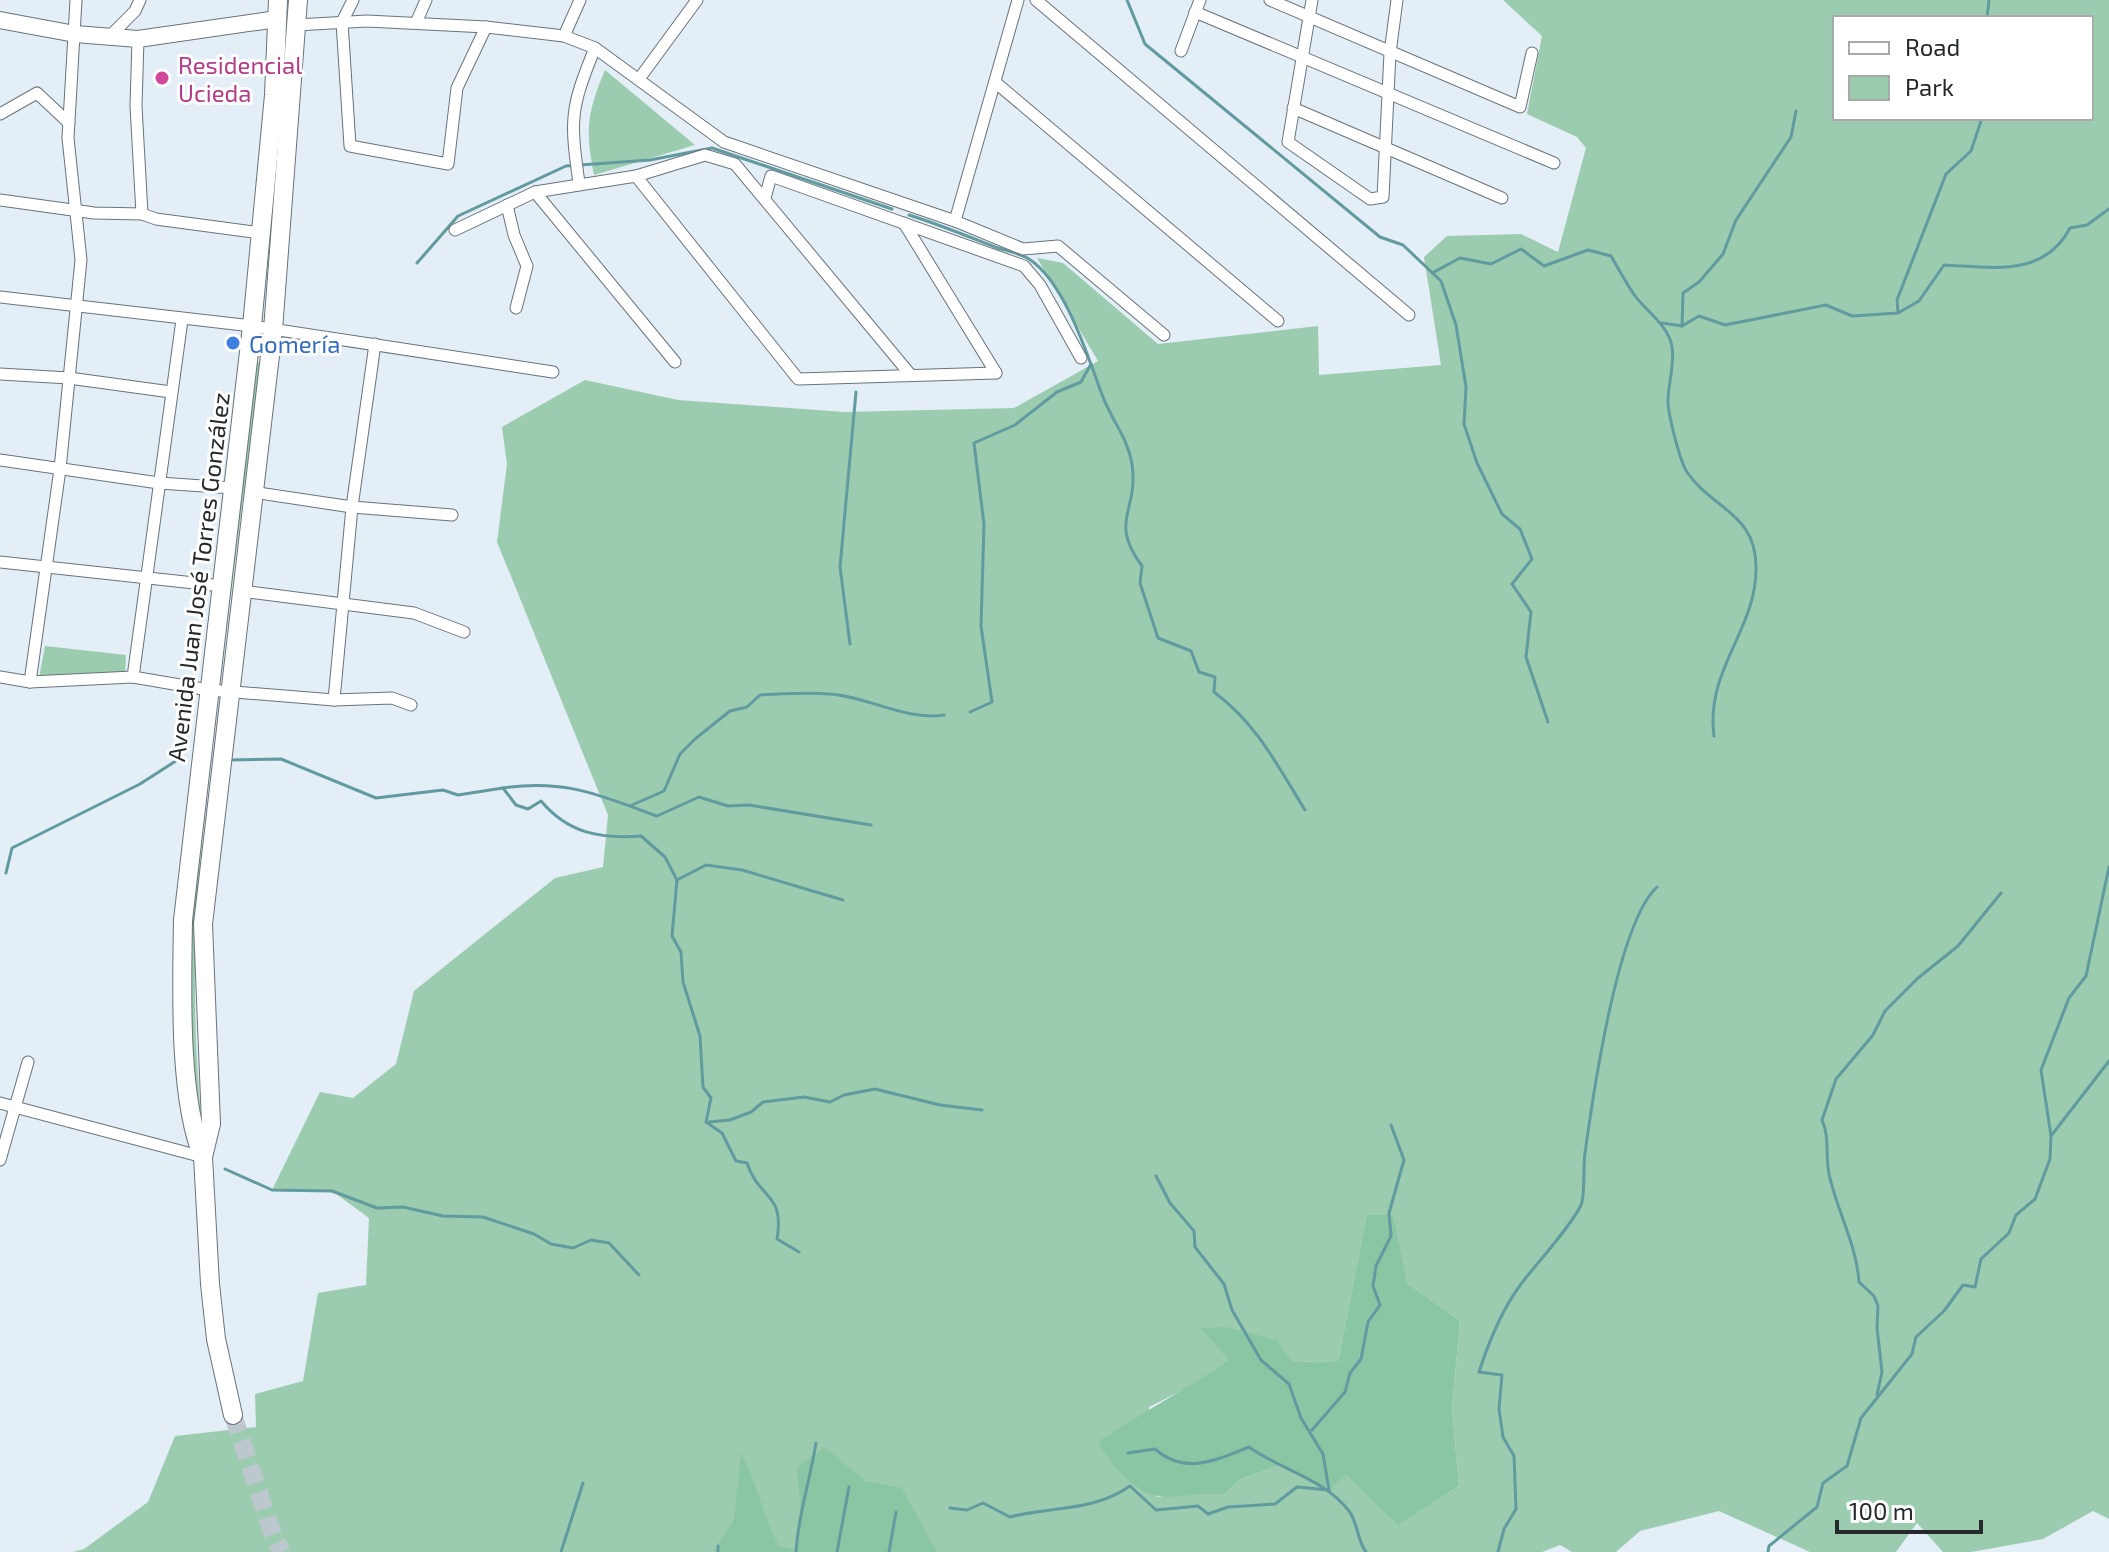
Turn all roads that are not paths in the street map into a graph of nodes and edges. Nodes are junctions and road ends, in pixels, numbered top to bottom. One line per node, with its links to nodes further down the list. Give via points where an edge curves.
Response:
1 (76, 0): 22 (street)
2 (140, 0): 24 (street)
3 (298, 0): 20 (main road, Avenida Juan José Torres González)
4 (353, 0): 18 (street)
5 (426, 0): 19 (street)
6 (580, 0): 23 (street)
7 (697, 0): 31 (street)
8 (1018, 0): 32 (street)
9 (1036, 0): 56 (street)
10 (1200, 0): 15 (street)
11 (1270, 0): 16 (street)
12 (1312, 0): 16 (street)
13 (1397, 0): 28 (street)
14 (278, 9): 25 (street); 52 (main road, Avenida Juan José Torres González)
15 (1195, 12): 27 (street); 30 (street)
16 (1309, 18): 28 (street); 30 (street)
17 (0, 20): 22 (street)
18 (342, 22): 19 (street); 20 (street); 21 (street, via 350,146 448,164 457,88)
19 (416, 23): 21 (street)
20 (296, 25): 60 (main road, Avenida Juan José Torres González)
21 (486, 27): 23 (street)
22 (75, 34): 24 (street); 36 (street)
23 (564, 36): 26 (street)
24 (108, 38): 25 (street)
25 (138, 39): 48 (street)
26 (595, 48): 31 (street); 40 (street, via 571,119)
27 (1181, 51)
28 (1390, 53): 29 (street, via 1520,107); 33 (street)
29 (1532, 53)
30 (1302, 58): 33 (street); 34 (street)
31 (639, 79): 45 (street, via 724,142)
32 (995, 82): 49 (street); 58 (street)
33 (1388, 93): 37 (street); 38 (street)
34 (1293, 108): 37 (street); 37 (street, via 1288,142 1362,196 1383,197)
35 (0, 114): 36 (street, via 37,93)
36 (69, 123): 47 (street)
37 (1386, 146): 43 (street)
38 (1554, 163)
39 (636, 176): 40 (street); 42 (street, via 705,155 735,164); 66 (street, via 798,379)
40 (579, 183): 41 (street)
41 (535, 192): 46 (street); 64 (street)
42 (765, 198): 50 (street, via 771,176); 66 (street)
43 (1502, 198)
44 (0, 200): 47 (street)
45 (898, 203): 49 (street); 50 (street)
46 (507, 205): 51 (street); 55 (street, via 527,266)
47 (79, 211): 48 (street); 54 (street)
48 (142, 214): 52 (street)
49 (955, 221): 61 (street, via 1023,249 1058,246)
50 (905, 223): 63 (street, via 1024,266); 66 (street, via 996,373)
51 (455, 230)
52 (261, 233): 59 (main road, Avenida Juan José Torres González)
53 (0, 297): 54 (street)
54 (77, 307): 57 (street); 68 (street)
55 (516, 308)
56 (1409, 315)
57 (182, 320): 59 (street); 69 (street)
58 (1278, 321)
59 (252, 326): 60 (street); 73 (main road, Avenida Juan José Torres González)
60 (273, 330): 62 (street); 74 (main road, Avenida Juan José Torres González)
61 (1164, 335)
62 (375, 344): 65 (street); 75 (street)
63 (1081, 358)
64 (675, 362)
65 (553, 372)
66 (909, 373)
67 (0, 374): 68 (street)
68 (69, 378): 69 (street); 71 (street)
69 (171, 392): 72 (street)
70 (0, 460): 71 (street)
71 (60, 469): 72 (street); 78 (street)
72 (159, 483): 73 (street); 79 (street)
73 (233, 488): 80 (main road, Avenida Juan José Torres González)
74 (252, 492): 75 (street); 81 (main road, Avenida Juan José Torres González)
75 (352, 507): 76 (street); 82 (street)
76 (452, 515)
77 (0, 562): 78 (street)
78 (45, 568): 79 (street); 86 (street)
79 (147, 579): 80 (street); 85 (street)
80 (222, 586): 87 (main road, Avenida Juan José Torres González)
81 (241, 591): 82 (street); 88 (main road, Avenida Juan José Torres González)
82 (344, 606): 83 (street, via 414,613); 89 (street)
83 (464, 632)
84 (0, 677): 86 (street)
85 (133, 677): 86 (street); 87 (street)
86 (30, 682)
87 (209, 690): 88 (street); 91 (main road, Avenida Juan José Torres González)
88 (230, 692): 89 (street); 92 (main road, Avenida Juan José Torres González)
89 (334, 700): 90 (street, via 392,698)
90 (411, 705)
91 (203, 738): 92 (main road); 96 (main road, Avenida Juan José Torres González, via 186,877 182,986 191,1129)
92 (223, 741): 96 (main road, Avenida Juan José Torres González, via 203,924 211,1124)
93 (28, 1062): 95 (street)
94 (0, 1103): 95 (street)
95 (15, 1107): 96 (street); 97 (street)
96 (203, 1157): 98 (main road, Avenida Juan José Torres González, via 216,1339)
97 (0, 1160)
98 (233, 1415)

